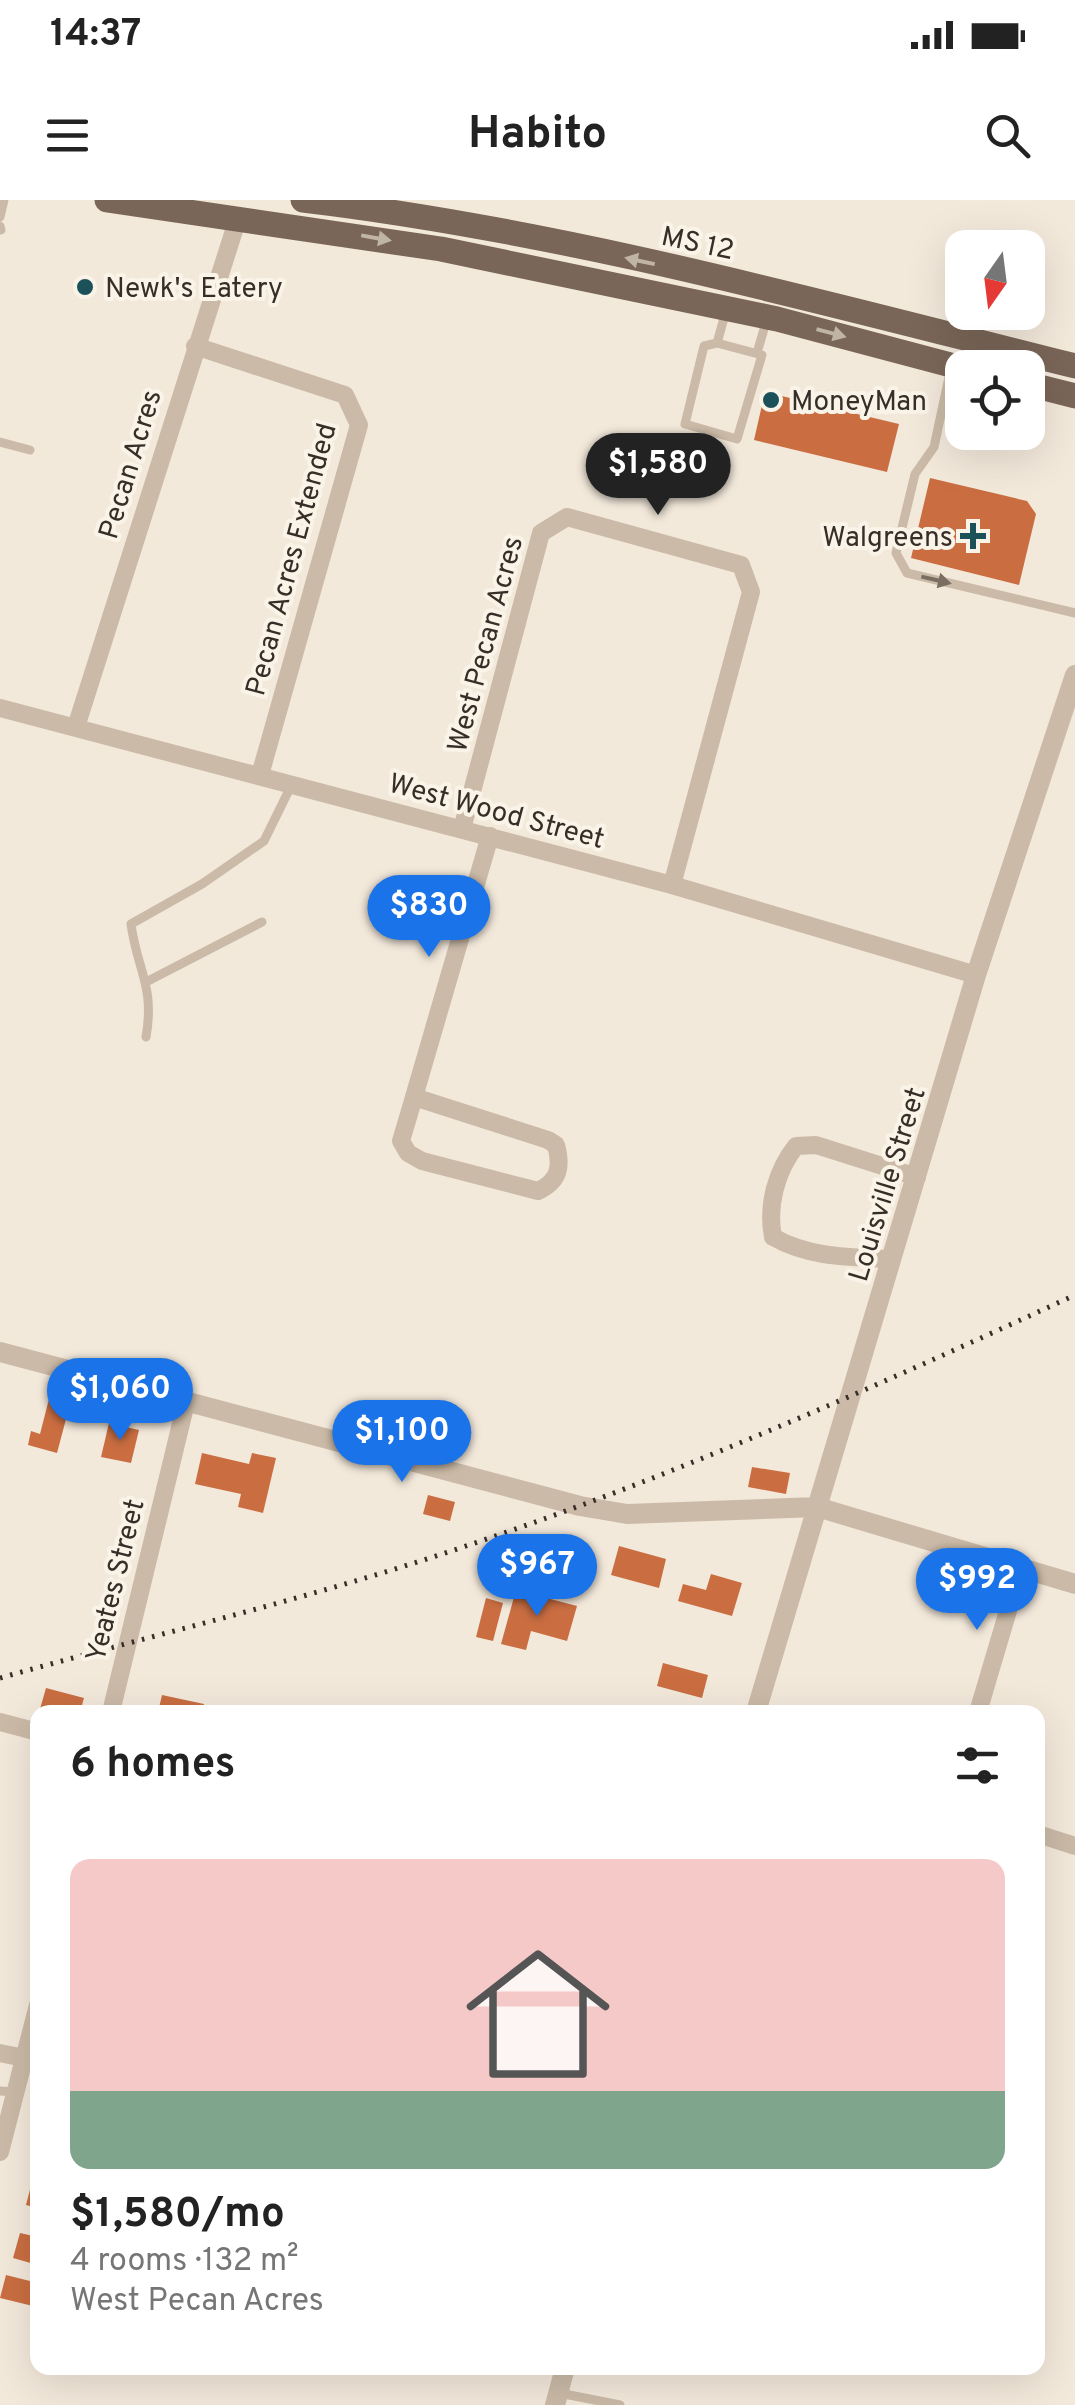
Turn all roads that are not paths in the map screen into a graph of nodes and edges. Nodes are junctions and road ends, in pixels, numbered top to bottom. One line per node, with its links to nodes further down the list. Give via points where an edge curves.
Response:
1 (4, 200): 5 (lane)
2 (106, 200): 6 (main road, MS 12)
3 (350, 203): 4 (main road, via 345,214); 7 (main road, MS 12 / MS 12, one-way to 3)
4 (299, 212): 6 (main road, MS 12); 8 (main road, MS 12, one-way to 8)
5 (0, 217)
6 (238, 218): 13 (street, Pecan Acres)
7 (730, 280): 8 (main road, via 721,291); 9 (main road, MS 12 / MS 12)
8 (665, 294): 10 (main road, MS 12)
9 (800, 298): 10 (main road, via 744,298); 16 (main road, MS 12 / MS 12)
10 (726, 309): 11 (main road, MS 12); 12 (lane)
11 (767, 317): 14 (lane); 15 (main road, MS 12, one-way to 15)
12 (717, 343): 14 (lane); 14 (lane, via 704,346 685,424 728,440 742,433 762,362)
13 (194, 346): 25 (street, Pecan Acres); 26 (street, Pecan Acres Extended, via 345,395 359,425)
14 (757, 353)
15 (945, 363)
16 (1075, 366)
17 (1045, 388): 18 (main road)
18 (1075, 396)
19 (945, 408): 22 (lane, one-way to 22, via 934,447 915,474 896,553 907,574)
20 (0, 442): 21 (lane)
21 (30, 450)
22 (1075, 613)
23 (1075, 674): 32 (street, Louisville Street)
24 (0, 708): 25 (street, West Wood Street)
25 (76, 727): 26 (street, West Wood Street)
26 (260, 775): 27 (street, West Wood Street)
27 (292, 784): 28 (street, West Wood Street); 33 (lane, via 264,841 131,924)
28 (462, 829): 29 (street, West Wood Street); 30 (street, West Pecan Acres, via 541,532 567,517 741,565 751,592)
29 (490, 836): 30 (street, West Wood Street); 35 (street)
30 (672, 885): 32 (street, West Wood Street)
31 (262, 922): 33 (lane)
32 (976, 975): 36 (street, Louisville Street)
33 (148, 981): 34 (lane)
34 (146, 1037)
35 (414, 1097): 35 (street, via 401,1141 422,1161 538,1191 558,1174 556,1145 548,1140)
36 (917, 1176): 37 (street, Louisville Street); 37 (street, via 816,1144 796,1146 784,1161 769,1214 773,1237 824,1255)
37 (892, 1259): 40 (street, Louisville Street)
38 (0, 1352): 39 (street)
39 (186, 1402): 40 (street, via 627,1514); 43 (street, Yeates Street)
40 (816, 1507): 41 (street); 44 (street, Louisville Street)
41 (1022, 1566): 42 (street); 45 (street)
42 (1075, 1584)
43 (113, 1705)
44 (758, 1705)
45 (980, 1705)
46 (0, 1722): 47 (street)
47 (30, 1730)
48 (1045, 1836): 49 (street)
49 (1075, 1846)
50 (30, 2035): 52 (street)
51 (0, 2053): 52 (street)
52 (24, 2058): 53 (street)
53 (8, 2091): 54 (street)
54 (0, 2152)
55 (556, 2399): 56 (lane)
56 (620, 2405)

